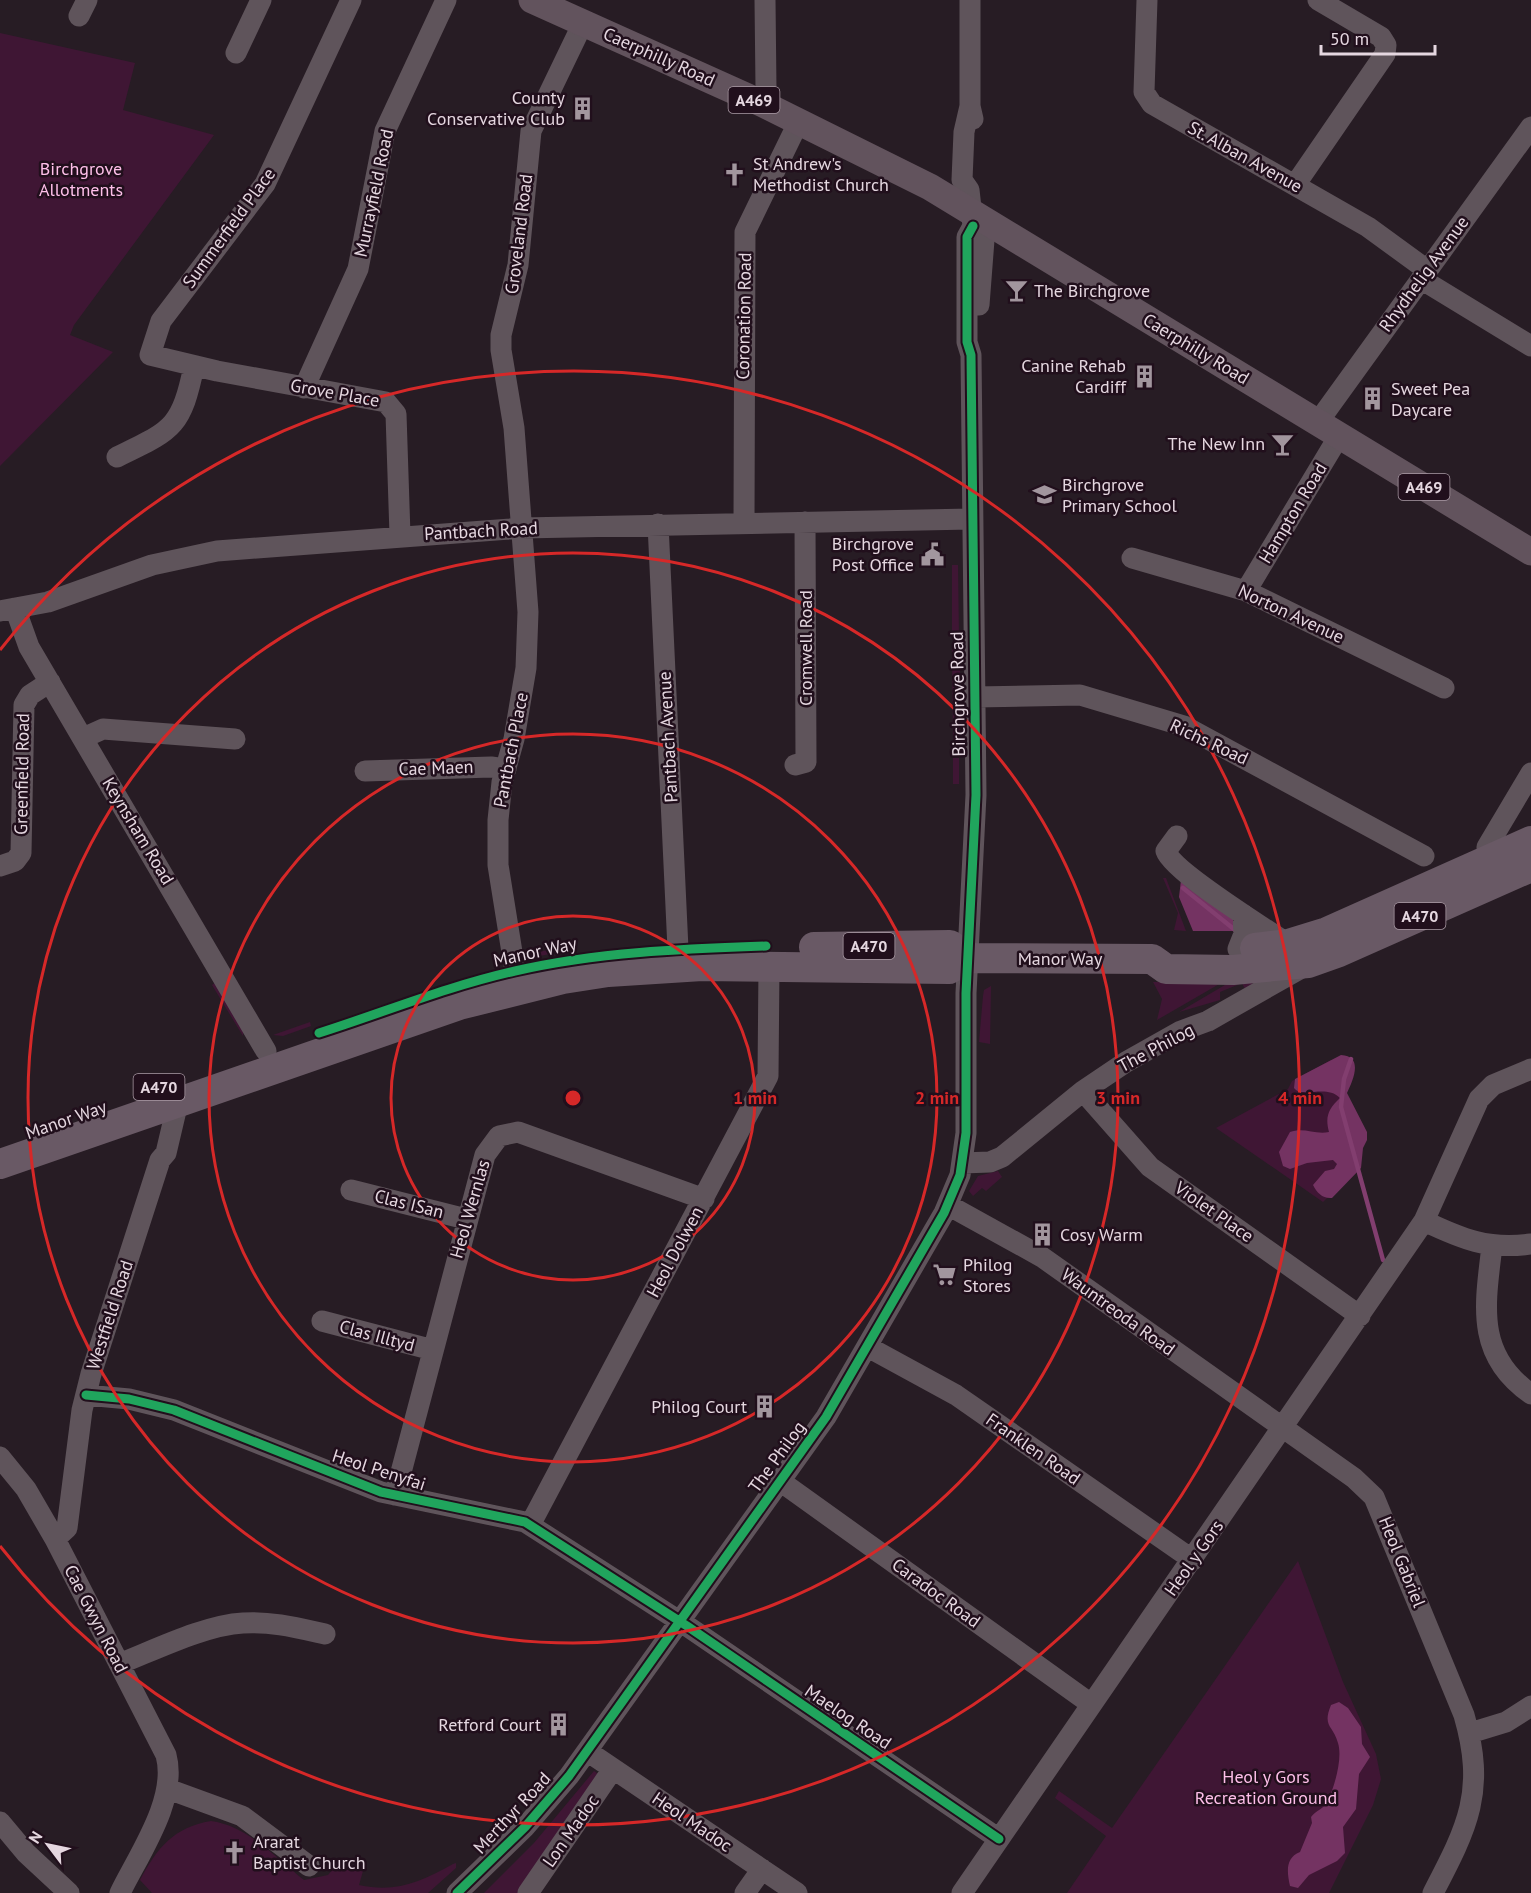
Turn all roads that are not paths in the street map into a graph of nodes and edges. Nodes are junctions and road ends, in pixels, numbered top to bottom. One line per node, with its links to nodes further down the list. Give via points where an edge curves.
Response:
1 (261, 0): 10 (street)
2 (351, 0): 19 (street, Summerfield Place, via 265,184 161,321)
3 (446, 0): 21 (street, Murrayfield Road, via 385,131 358,269)
4 (532, 0): 9 (main road, Caerphilly Road / A469)
5 (765, 0): 11 (street, via 766,88)
6 (970, 0): 16 (street, via 970,106 964,132 962,180)
7 (1147, 0): 15 (street, St. Alban Avenue, via 1144,92 1152,104)
8 (1318, 0): 15 (street, via 1381,37 1386,45 1385,54)
9 (583, 22): 11 (main road, Caerphilly Road / A469); 28 (street, Groveland Road, via 531,131 518,265 501,334)
10 (236, 53)
11 (761, 103): 12 (main road, Caerphilly Road / A469)
12 (799, 121): 16 (main road, Caerphilly Road / A469); 26 (street, Coronation Road, via 745,232)
13 (1531, 127): 14 (street, Rhydhelig Avenue)
14 (1524, 151): 17 (street, Rhydhelig Avenue)
15 (1295, 185): 17 (street, St. Alban Avenue, via 1368,227)
16 (971, 209): 22 (main road, Caerphilly Road / A469); 24 (street, Birchgrove Road, via 967,237)
17 (1424, 274): 18 (street, St. Alban Avenue); 22 (street, Rhydhelig Avenue)
18 (1531, 346)
19 (150, 355): 20 (street, Grove Place)
20 (194, 366): 21 (street, Grove Place); 23 (street, via 182,413 174,424 165,434)
21 (304, 388): 29 (street, Grove Place, via 386,402 396,414)
22 (1328, 429): 30 (main road, Caerphilly Road / A469); 32 (street, Hampton Road)
23 (117, 457)
24 (971, 519): 25 (street, Pantbach Road); 36 (street, Birchgrove Road)
25 (805, 522): 26 (street, Pantbach Road); 39 (street, Cromwell Road, via 806,762)
26 (744, 523): 27 (street, Pantbach Road)
27 (658, 524): 28 (street, Pantbach Road); 51 (street, Pantbach Avenue)
28 (522, 528): 29 (street, Pantbach Road); 40 (street, Pantbach Place, via 529,643 521,706)
29 (400, 535): 33 (street, Pantbach Road, via 200,554 152,565 48,602)
30 (1531, 552)
31 (1131, 558): 32 (street, Norton Avenue)
32 (1246, 591): 35 (street, Norton Avenue)
33 (8, 610): 34 (street, Keynsham Road)
34 (50, 682): 37 (street, Keynsham Road); 48 (street, Greenfield Road, via 30,695 24,705 21,853 15,861)
35 (1444, 688)
36 (975, 697): 47 (street, Richs Road, via 1080,695 1184,726); 53 (street, Birchgrove Road, via 976,795)
37 (83, 738): 38 (street, via 103,729); 57 (street, Keynsham Road)
38 (235, 739)
39 (795, 765)
40 (506, 769): 41 (street, Cae Maen, via 491,766); 56 (street, Pantbach Place, via 500,794 497,849)
41 (365, 771)
42 (1531, 773): 43 (street)
43 (1507, 814): 45 (street); 46 (street, via 1514,832)
44 (1177, 836): 49 (street, via 1166,851 1168,856 1188,876)
45 (1487, 847)
46 (1530, 850): 50 (highway, A470, via 1339,952)
47 (1424, 856)
48 (0, 866)
49 (1243, 914): 50 (street); 52 (street, via 1244,934)
50 (1302, 948): 52 (highway, Manor Way / A470); 54 (highway, Manor Way / A470, via 1233,970 1166,969); 59 (street, The Philog, via 1298,971 1154,1046)
51 (678, 949): 53 (highway, Manor Way / A470, via 950,945); 56 (highway, Manor Way / A470, via 600,956)
52 (1238, 949): 54 (highway, Manor Way / A470, via 1168,948)
53 (969, 958): 54 (highway, Manor Way / A470); 55 (highway, Manor Way / A470, via 949,969); 64 (street, Birchgrove Road)
54 (1152, 959)
55 (769, 966): 60 (highway, Manor Way / A470, via 608,972 535,985 448,1008); 67 (street, Heol Dolwen, via 768,1076)
56 (515, 971): 57 (highway, Manor Way / A470, via 433,994)
57 (266, 1051): 62 (highway, Manor Way / A470)
58 (1531, 1069): 70 (street, Heol y Gors, via 1493,1085 1479,1099)
59 (1083, 1091): 64 (street, The Philog, via 1002,1157 990,1162); 73 (street, Violet Place, via 1150,1167)
60 (178, 1102): 61 (highway, Manor Way / A470); 63 (street, Westfield Road, via 166,1153)
61 (139, 1116): 63 (street, Westfield Road, via 159,1136); 65 (highway, Manor Way / A470)
62 (0, 1142)
63 (160, 1160): 78 (street, Westfield Road)
64 (962, 1163): 68 (street, The Philog)
65 (0, 1164)
66 (351, 1190): 69 (street, Clas ISan)
67 (704, 1199): 69 (street, Heol Wernlas, via 530,1136 508,1133 489,1146 484,1155); 83 (street, Heol Dolwen)
68 (948, 1205): 75 (street, The Philog); 79 (street, Wauntreoda Road, via 1042,1257)
69 (466, 1219): 76 (street, Heol Wernlas)
70 (1424, 1221): 72 (street); 73 (street, Heol y Gors)
71 (1531, 1244): 72 (street)
72 (1492, 1246): 77 (street, via 1486,1301 1488,1334 1510,1376)
73 (1360, 1316): 79 (street, Heol y Gors)
74 (321, 1321): 76 (street, Clas Illtyd)
75 (868, 1347): 81 (street, The Philog, via 826,1417); 85 (street, Franklen Road, via 956,1395)
76 (433, 1350): 82 (street, Heol Wernlas)
77 (1531, 1394)
78 (86, 1395): 82 (street, Heol Penyfai, via 129,1399 174,1410); 84 (street, Westfield Road, via 67,1528)
79 (1282, 1429): 85 (street, Heol y Gors); 91 (street, Heol Gabriel, via 1354,1478 1374,1497)
80 (0, 1457): 84 (street, Cae Gwyn Road, via 26,1489)
81 (780, 1481): 86 (street, The Philog); 89 (street, Caradoc Road)
82 (395, 1496): 83 (street, Heol Penyfai)
83 (530, 1525): 86 (street, Heol Penyfai)
84 (55, 1539): 88 (street, Cae Gwyn Road)
85 (1193, 1560): 89 (street, Heol y Gors)
86 (679, 1621): 92 (street, The Philog); 96 (street, Maelog Road)
87 (325, 1634): 88 (street, via 272,1623 240,1623)
88 (119, 1664): 94 (street, Cae Gwyn Road, via 166,1755 170,1768)
89 (1091, 1704): 96 (street, Heol y Gors)
90 (1531, 1706): 91 (street, via 1506,1722)
91 (1470, 1733): 106 (street, Heol Gabriel, via 1475,1770 1470,1815)
92 (587, 1752): 93 (street, Heol Madoc); 101 (street, Merthyr Road, via 525,1827)
93 (613, 1769): 98 (street, Heol Madoc); 102 (street, Lon Madoc)
94 (168, 1789): 97 (street, via 242,1816); 100 (street, Cae Gwyn Road)
95 (3, 1830): 99 (street)
96 (999, 1839): 105 (street, Heol y Gors)
97 (309, 1866)
98 (762, 1869): 103 (street); 104 (street, Heol Madoc)
99 (69, 1893)
100 (120, 1893)
101 (457, 1893)
102 (528, 1893)
103 (745, 1893)
104 (797, 1893)
105 (962, 1893)
106 (1433, 1893)

